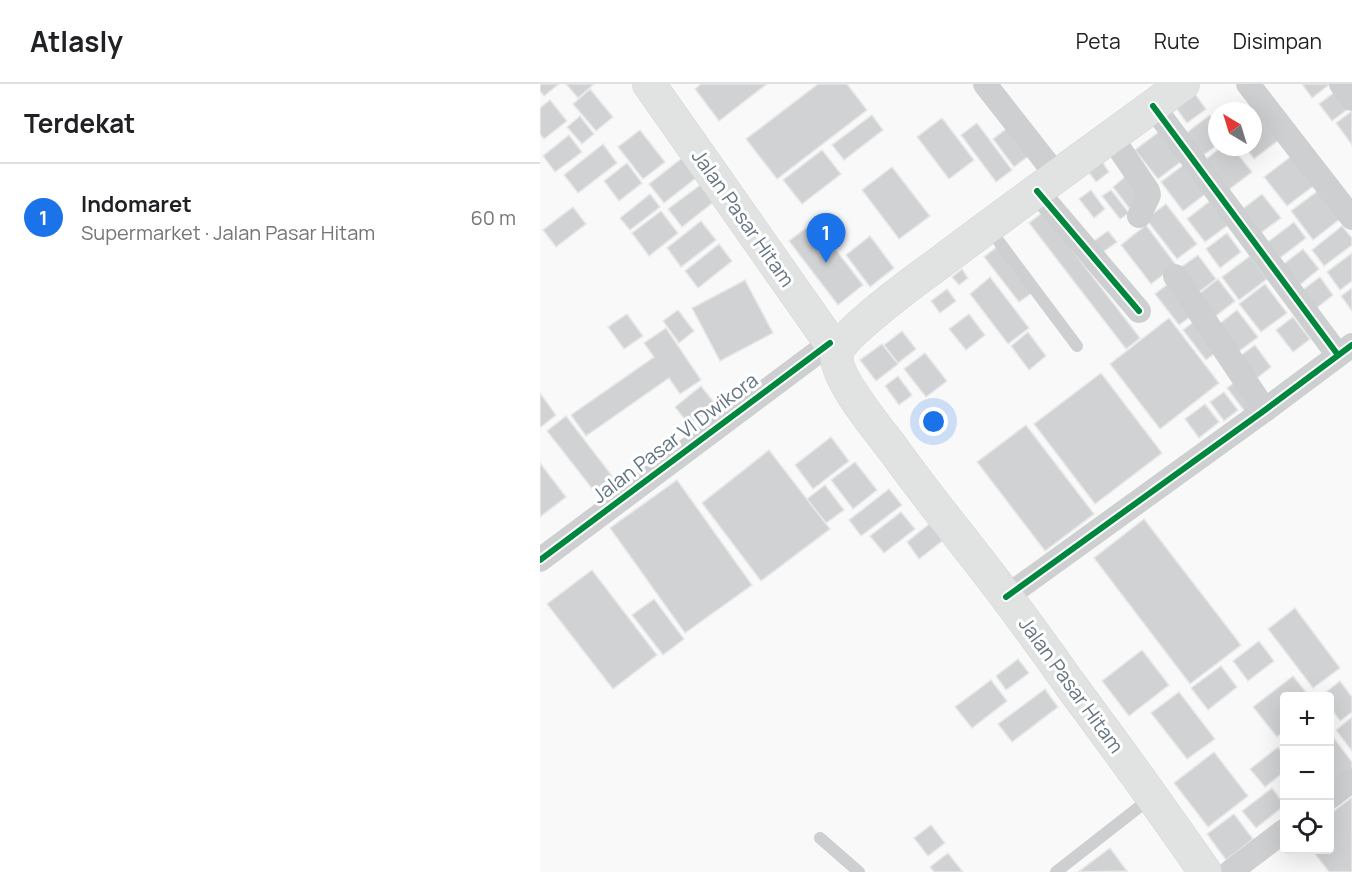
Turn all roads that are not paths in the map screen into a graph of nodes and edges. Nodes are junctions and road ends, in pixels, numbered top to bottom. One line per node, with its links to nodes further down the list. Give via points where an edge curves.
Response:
1 (649, 84): 16 (main road, Jalan Pasar Hitam)
2 (985, 84): 9 (street)
3 (1183, 84): 7 (main road)
4 (1248, 84): 11 (street)
5 (1341, 84): 6 (street)
6 (1352, 99)
7 (1153, 106): 8 (main road); 17 (street)
8 (1110, 136): 9 (main road); 10 (street, via 1148,191)
9 (1047, 183): 12 (main road); 14 (street)
10 (1139, 216)
11 (1352, 218)
12 (987, 227): 15 (lane); 16 (main road)
13 (1175, 276): 18 (street)
14 (1139, 311)
15 (1077, 346)
16 (833, 347): 19 (street, Jalan Pasar VI Dwikora); 20 (main road, Jalan Pasar Hitam, via 849,390)
17 (1345, 350): 18 (street)
18 (1265, 410): 20 (street)
19 (540, 560)
20 (1006, 597): 23 (main road, Jalan Pasar Hitam)
21 (1352, 780): 22 (street)
22 (1334, 793)
23 (1153, 796): 27 (lane); 28 (main road, Jalan Pasar Hitam)
24 (1280, 834): 29 (street)
25 (820, 838): 26 (lane)
26 (859, 872)
27 (1056, 872)
28 (1205, 872)
29 (1230, 872)

